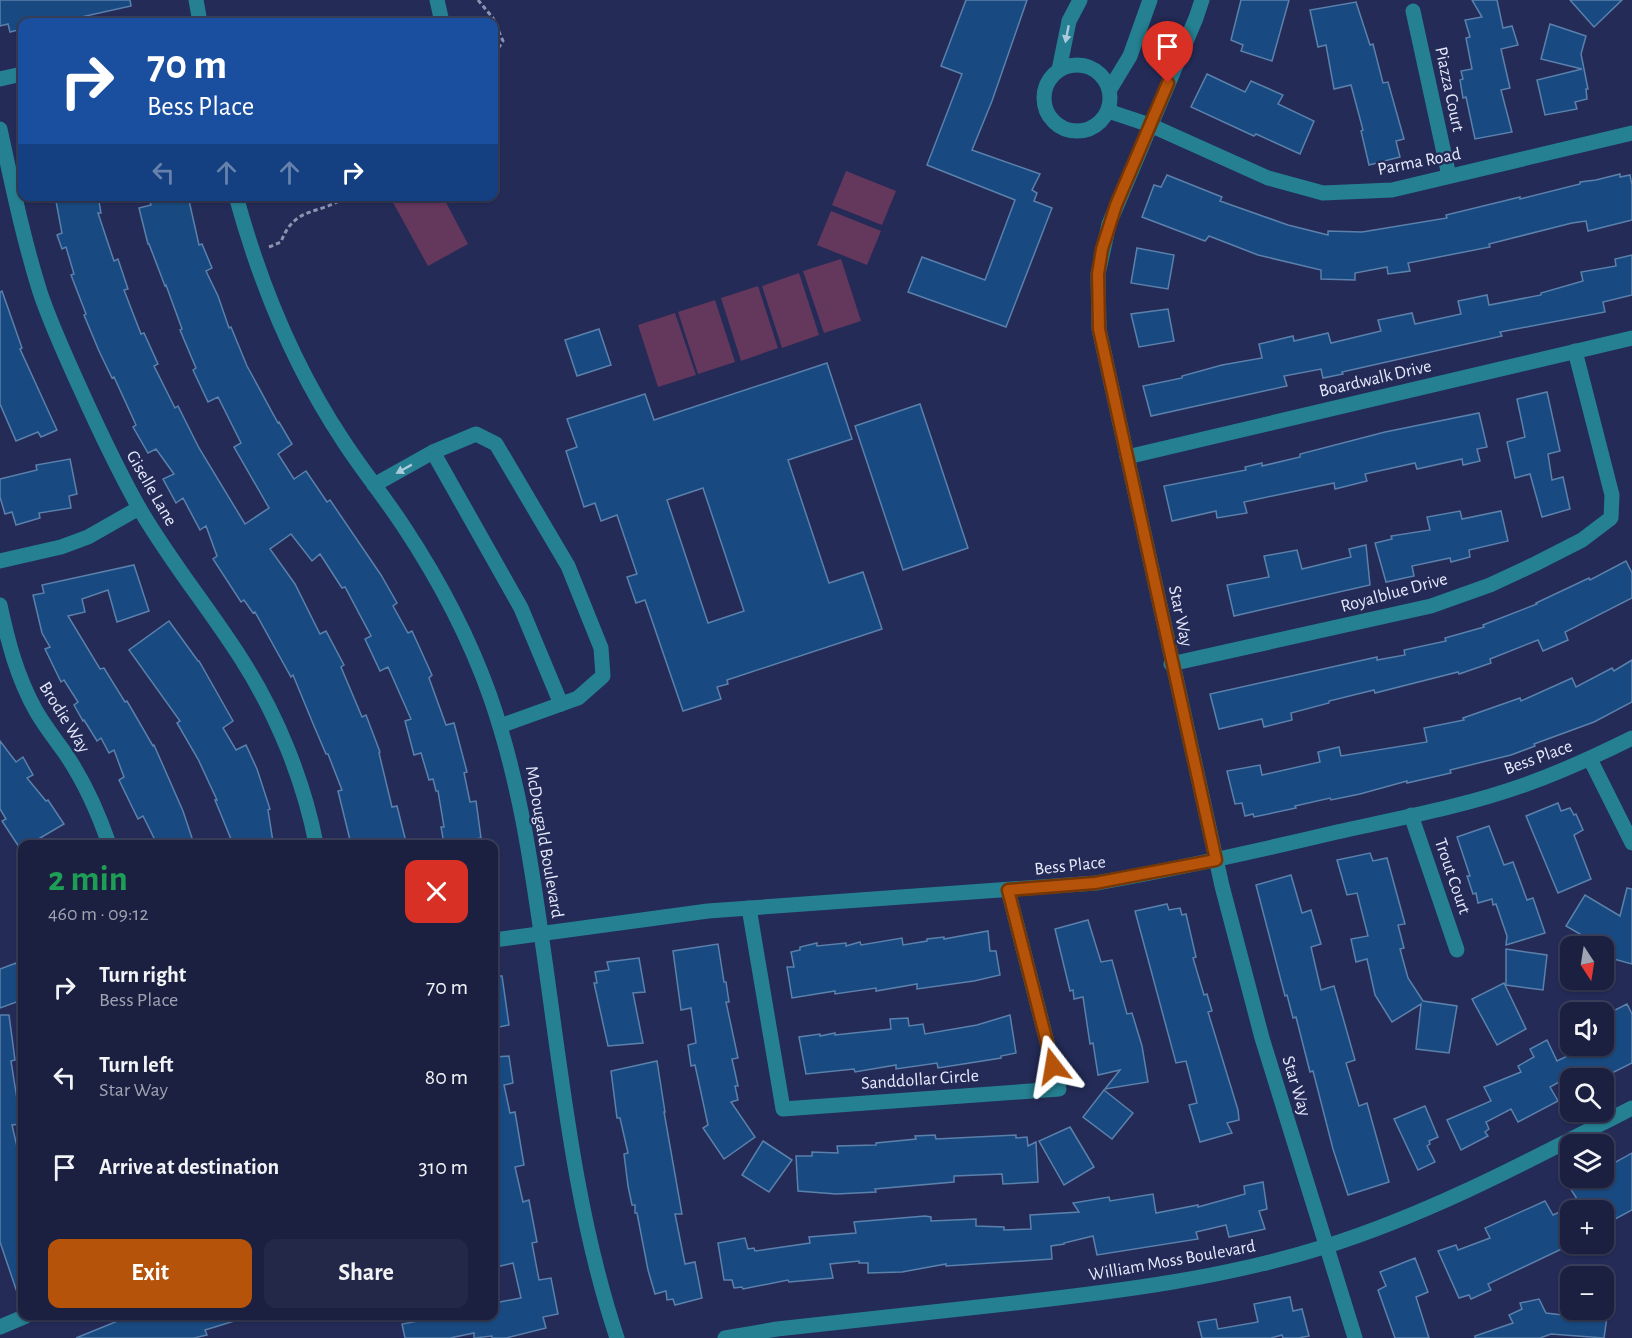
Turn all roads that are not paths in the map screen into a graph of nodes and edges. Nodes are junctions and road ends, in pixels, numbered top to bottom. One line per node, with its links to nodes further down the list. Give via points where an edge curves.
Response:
1 (196, 0): 7 (street)
2 (437, 0): 8 (street)
3 (1080, 0): 9 (street, one-way to 9, via 1069,21)
4 (1150, 0): 12 (street, via 1130,56)
5 (1202, 0): 14 (street, Star Way)
6 (1413, 11): 17 (street, Piazza Court)
7 (199, 18)
8 (441, 18)
9 (1059, 70): 12 (street, via 1089,67 1098,72); 13 (street, via 1044,94 1053,121 1072,131 1087,130 1100,123)
10 (18, 75): 11 (street)
11 (0, 79)
12 (1110, 89): 13 (street)
13 (1108, 111): 14 (street, Parma Road)
14 (1150, 125): 17 (street, Parma Road, via 1268,178 1323,193 1392,190); 22 (street, Star Way, via 1109,224 1098,274 1099,329)
15 (0, 129): 24 (street, Giselle Lane, via 41,294 62,350)
16 (1632, 133): 17 (street, Parma Road)
17 (1449, 176)
18 (238, 201): 23 (street, McDougald Boulevard, via 253,254 287,340 344,443)
19 (1632, 338): 20 (street, Boardwalk Drive)
20 (1575, 351): 22 (street, Boardwalk Drive); 27 (street, Royalblue Drive, via 1612,495 1611,518 1582,540 1535,564 1431,606)
21 (433, 452): 23 (street, one-way to 23); 28 (street, via 521,608); 28 (street, via 476,434 496,444 568,566 601,648 603,676 578,698)
22 (1126, 457): 27 (street, Star Way)
23 (374, 485): 29 (street, McDougald Boulevard, via 451,606)
24 (139, 508): 25 (street, via 88,537); 34 (street, Giselle Lane, via 243,661 266,703 304,795)
25 (0, 561)
26 (0, 605): 33 (street, Brodie Way, via 21,683 85,787)
27 (1171, 664): 36 (street, Star Way)
28 (561, 704): 29 (street)
29 (500, 726): 39 (street, McDougald Boulevard, via 526,830)
30 (1632, 738): 31 (street, Bess Place)
31 (1590, 759): 32 (street, Bess Place, via 1527,784); 35 (street)
32 (1411, 815): 36 (street, Bess Place); 41 (street, Trout Court)
33 (108, 840)
34 (315, 840)
35 (1632, 843)
36 (1216, 860): 37 (street, Bess Place, via 1095,883); 43 (street, Star Way, via 1262,1038)
37 (1008, 890): 38 (street, Bess Place); 38 (street, Sanddollar Circle, via 1059,1089 783,1109)
38 (749, 908): 39 (street, Bess Place)
39 (541, 933): 40 (street, Bess Place); 46 (street, McDougald Boulevard, via 578,1188)
40 (498, 939)
41 (1457, 950)
42 (1632, 1108): 43 (street, William Moss Boulevard, via 1445,1202)
43 (1326, 1246): 47 (street, William Moss Boulevard, via 1198,1279 1134,1290); 48 (street, Star Way)
44 (18, 1319): 45 (street)
45 (0, 1327)
46 (617, 1338)
47 (725, 1338)
48 (1355, 1338)

